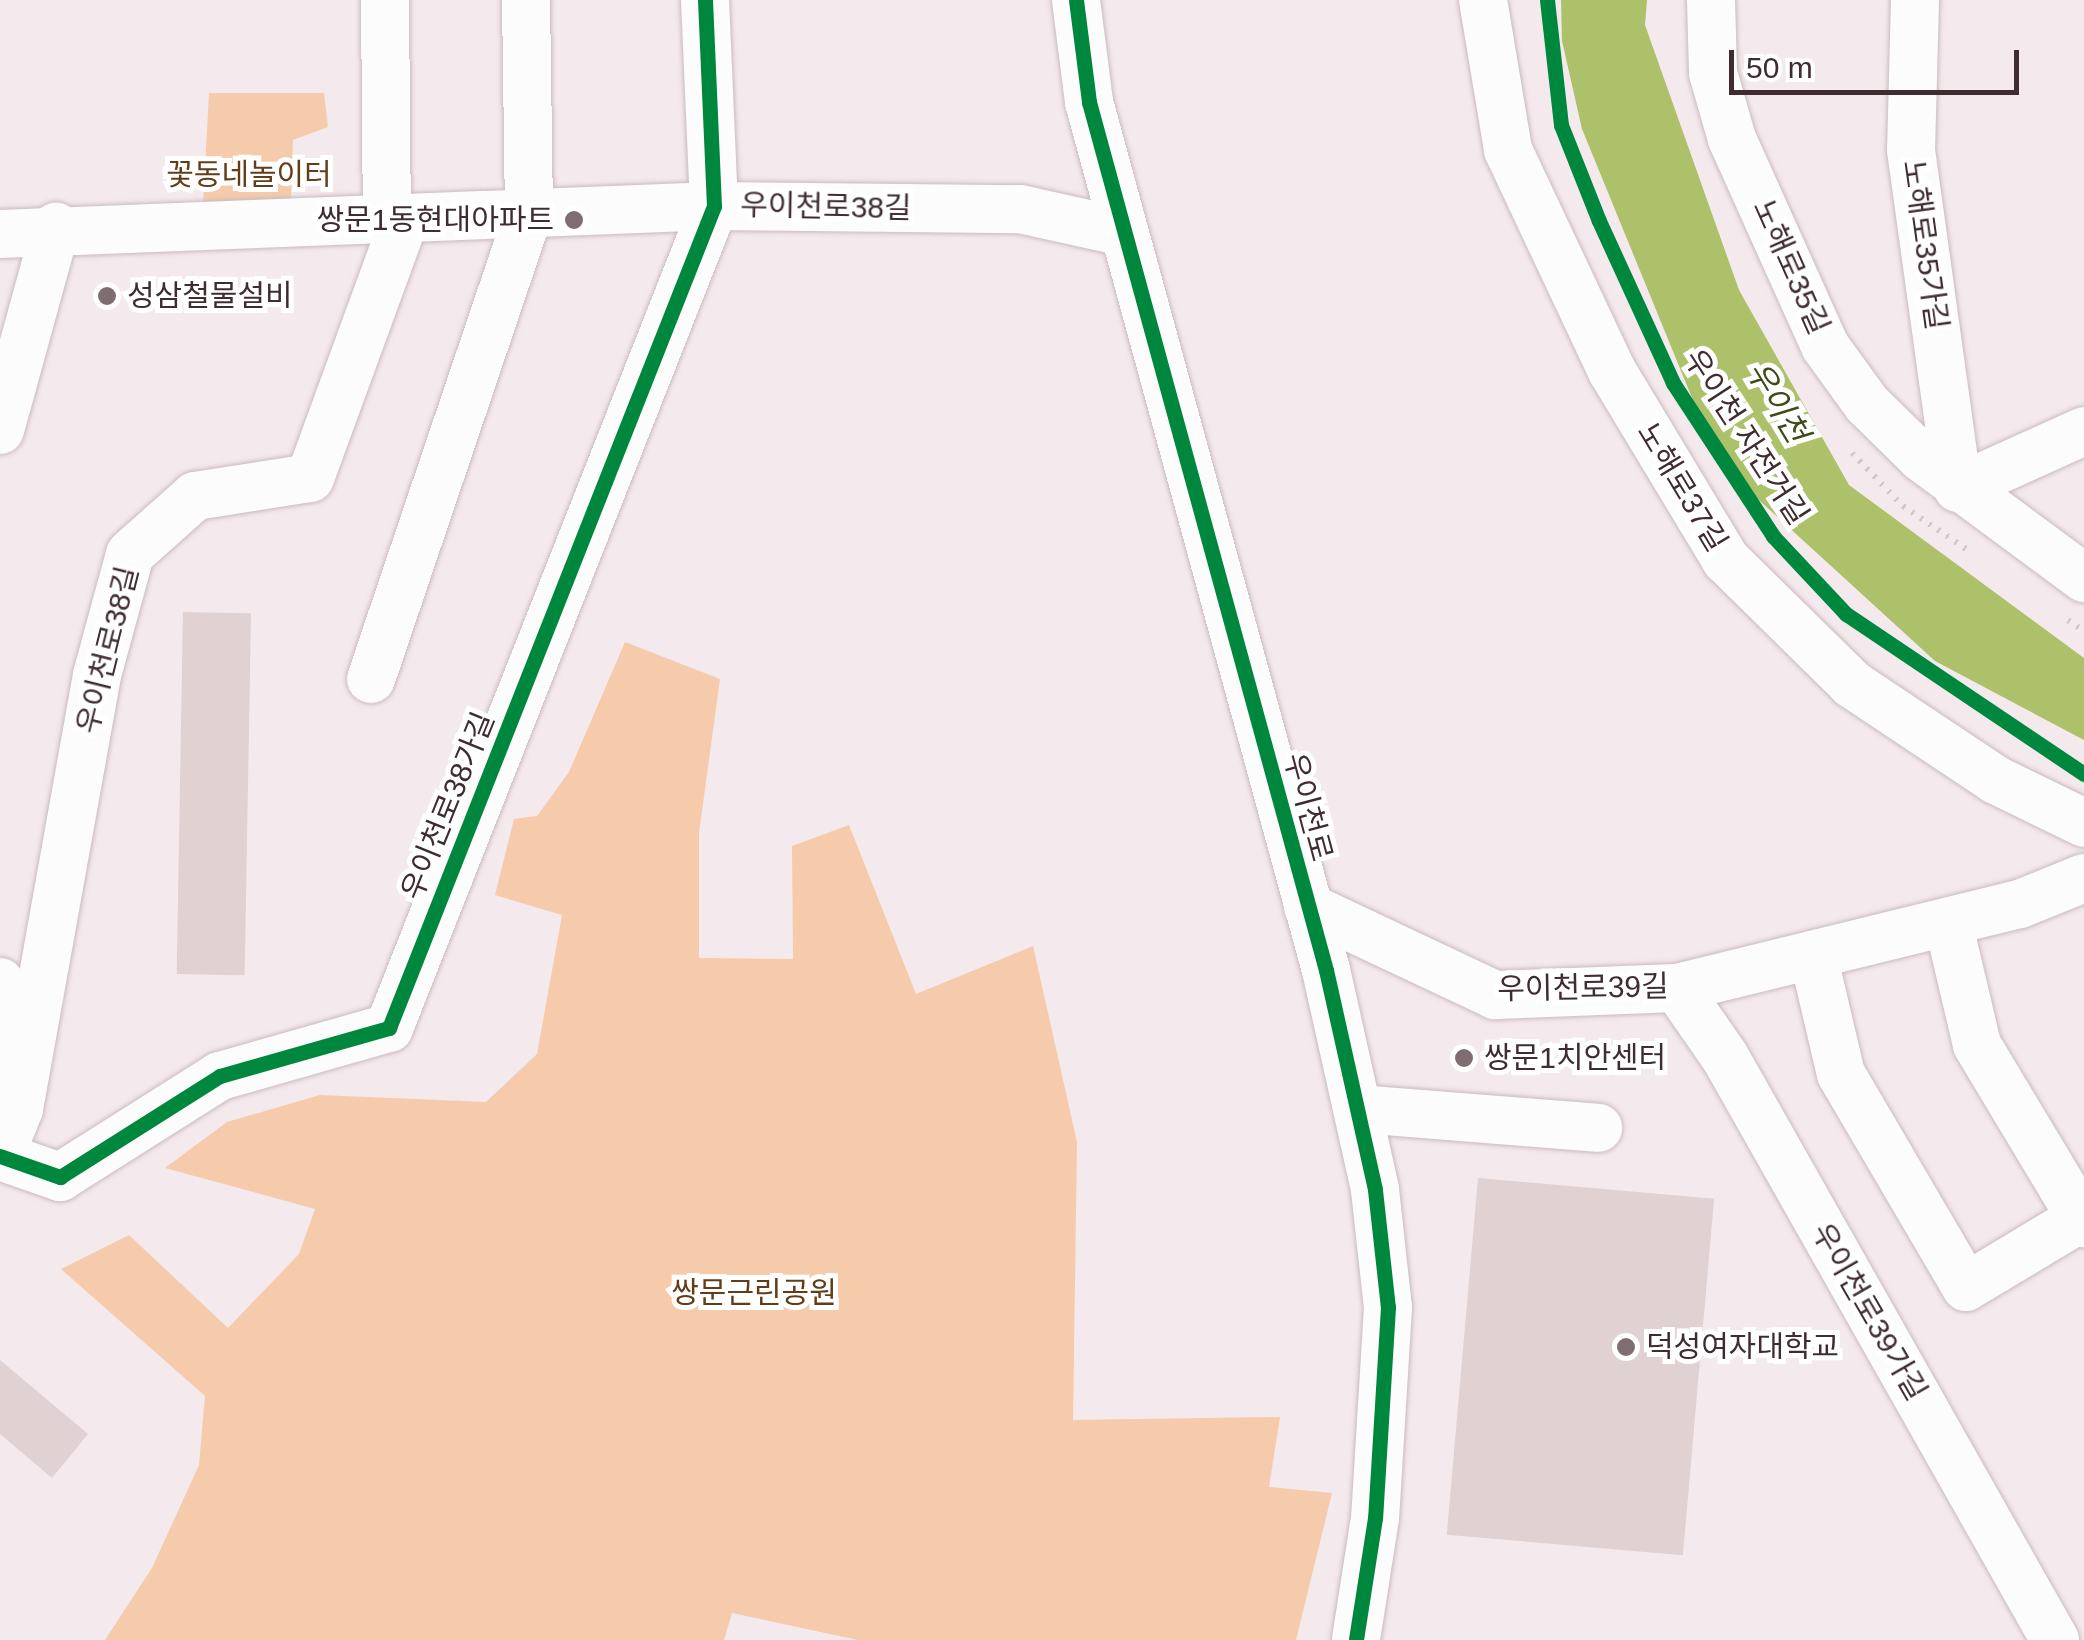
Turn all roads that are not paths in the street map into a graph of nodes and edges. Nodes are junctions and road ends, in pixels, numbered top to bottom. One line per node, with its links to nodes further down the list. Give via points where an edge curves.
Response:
1 (385, 0): 10 (street)
2 (526, 0): 9 (street)
3 (705, 0): 8 (street)
4 (1076, 0): 12 (street, 우이천로, via 1089,102)
5 (1484, 0): 19 (street, 노해로37길, via 1508,150 1612,371 1726,560 1852,684 1996,780)
6 (1711, 0): 16 (street, 노해로35길, via 1713,74 1732,139 1825,346 1867,404)
7 (1915, 0): 16 (street, 노해로35가길, via 1911,150)
8 (714, 206): 9 (street, 우이천로38길); 12 (street, 우이천로38길, via 1020,209); 29 (street, 우이천로38가길, via 389,1028 220,1076 60,1178)
9 (529, 213): 10 (street, 우이천로38길); 18 (street)
10 (396, 219): 11 (street, 우이천로38길); 26 (street, 우이천로38길, via 310,478 195,496 130,554 97,676)
11 (56, 227): 13 (street, 우이천로38길); 14 (street)
12 (1124, 232): 21 (street, 우이천로)
13 (0, 234)
14 (0, 430)
15 (2084, 432): 16 (street)
16 (1958, 488): 17 (street, 노해로35길)
17 (2084, 578)
18 (370, 680)
19 (2084, 822)
20 (2084, 878): 22 (street, 우이천로39길, via 2020,904)
21 (1308, 908): 25 (street, 우이천로39길, via 1495,996); 27 (street, 우이천로)
22 (1948, 922): 23 (street, 우이천로39길); 30 (street, via 1977,1045)
23 (1813, 954): 25 (street, 우이천로39길); 30 (street, via 1842,1074 1966,1287)
24 (0, 982): 26 (street)
25 (1677, 988): 32 (street, 우이천로39가길, via 1725,1057)
26 (19, 1109): 29 (street, 우이천로38길)
27 (1359, 1110): 28 (street); 31 (street, 우이천로, via 1388,1307 1375,1518)
28 (1598, 1128)
29 (0, 1156)
30 (2083, 1219)
31 (1356, 1640)
32 (2055, 1640)

